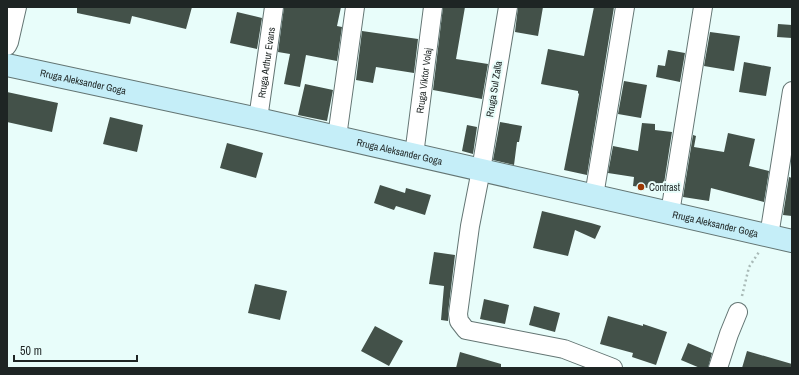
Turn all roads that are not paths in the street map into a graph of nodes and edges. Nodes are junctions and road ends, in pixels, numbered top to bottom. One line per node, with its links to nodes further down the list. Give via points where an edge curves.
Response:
1 (17, 7): 8 (street)
2 (274, 7): 11 (street, Rruga Arthur Evans)
3 (355, 7): 12 (street)
4 (433, 7): 13 (street, Rruga Viktor Volaj)
5 (508, 7): 14 (street, Rruga Sul Zalla)
6 (625, 7): 15 (street)
7 (703, 7): 16 (street)
8 (7, 46)
9 (7, 65): 11 (main road, Rruga Aleksander Goga)
10 (792, 91): 17 (street)
11 (258, 118): 12 (main road, Rruga Aleksander Goga)
12 (337, 137): 13 (main road, Rruga Aleksander Goga)
13 (414, 155): 14 (main road, Rruga Aleksander Goga)
14 (481, 170): 15 (main road, Rruga Aleksander Goga); 20 (street, Rruga Sul Zalla, via 459,306 459,321 462,326 466,330 564,349)
15 (594, 196): 16 (main road, Rruga Aleksander Goga)
16 (670, 213): 17 (main road, Rruga Aleksander Goga)
17 (769, 236): 18 (main road, Rruga Aleksander Goga)
18 (792, 241)
19 (738, 312): 21 (street)
20 (613, 368)
21 (718, 368)

